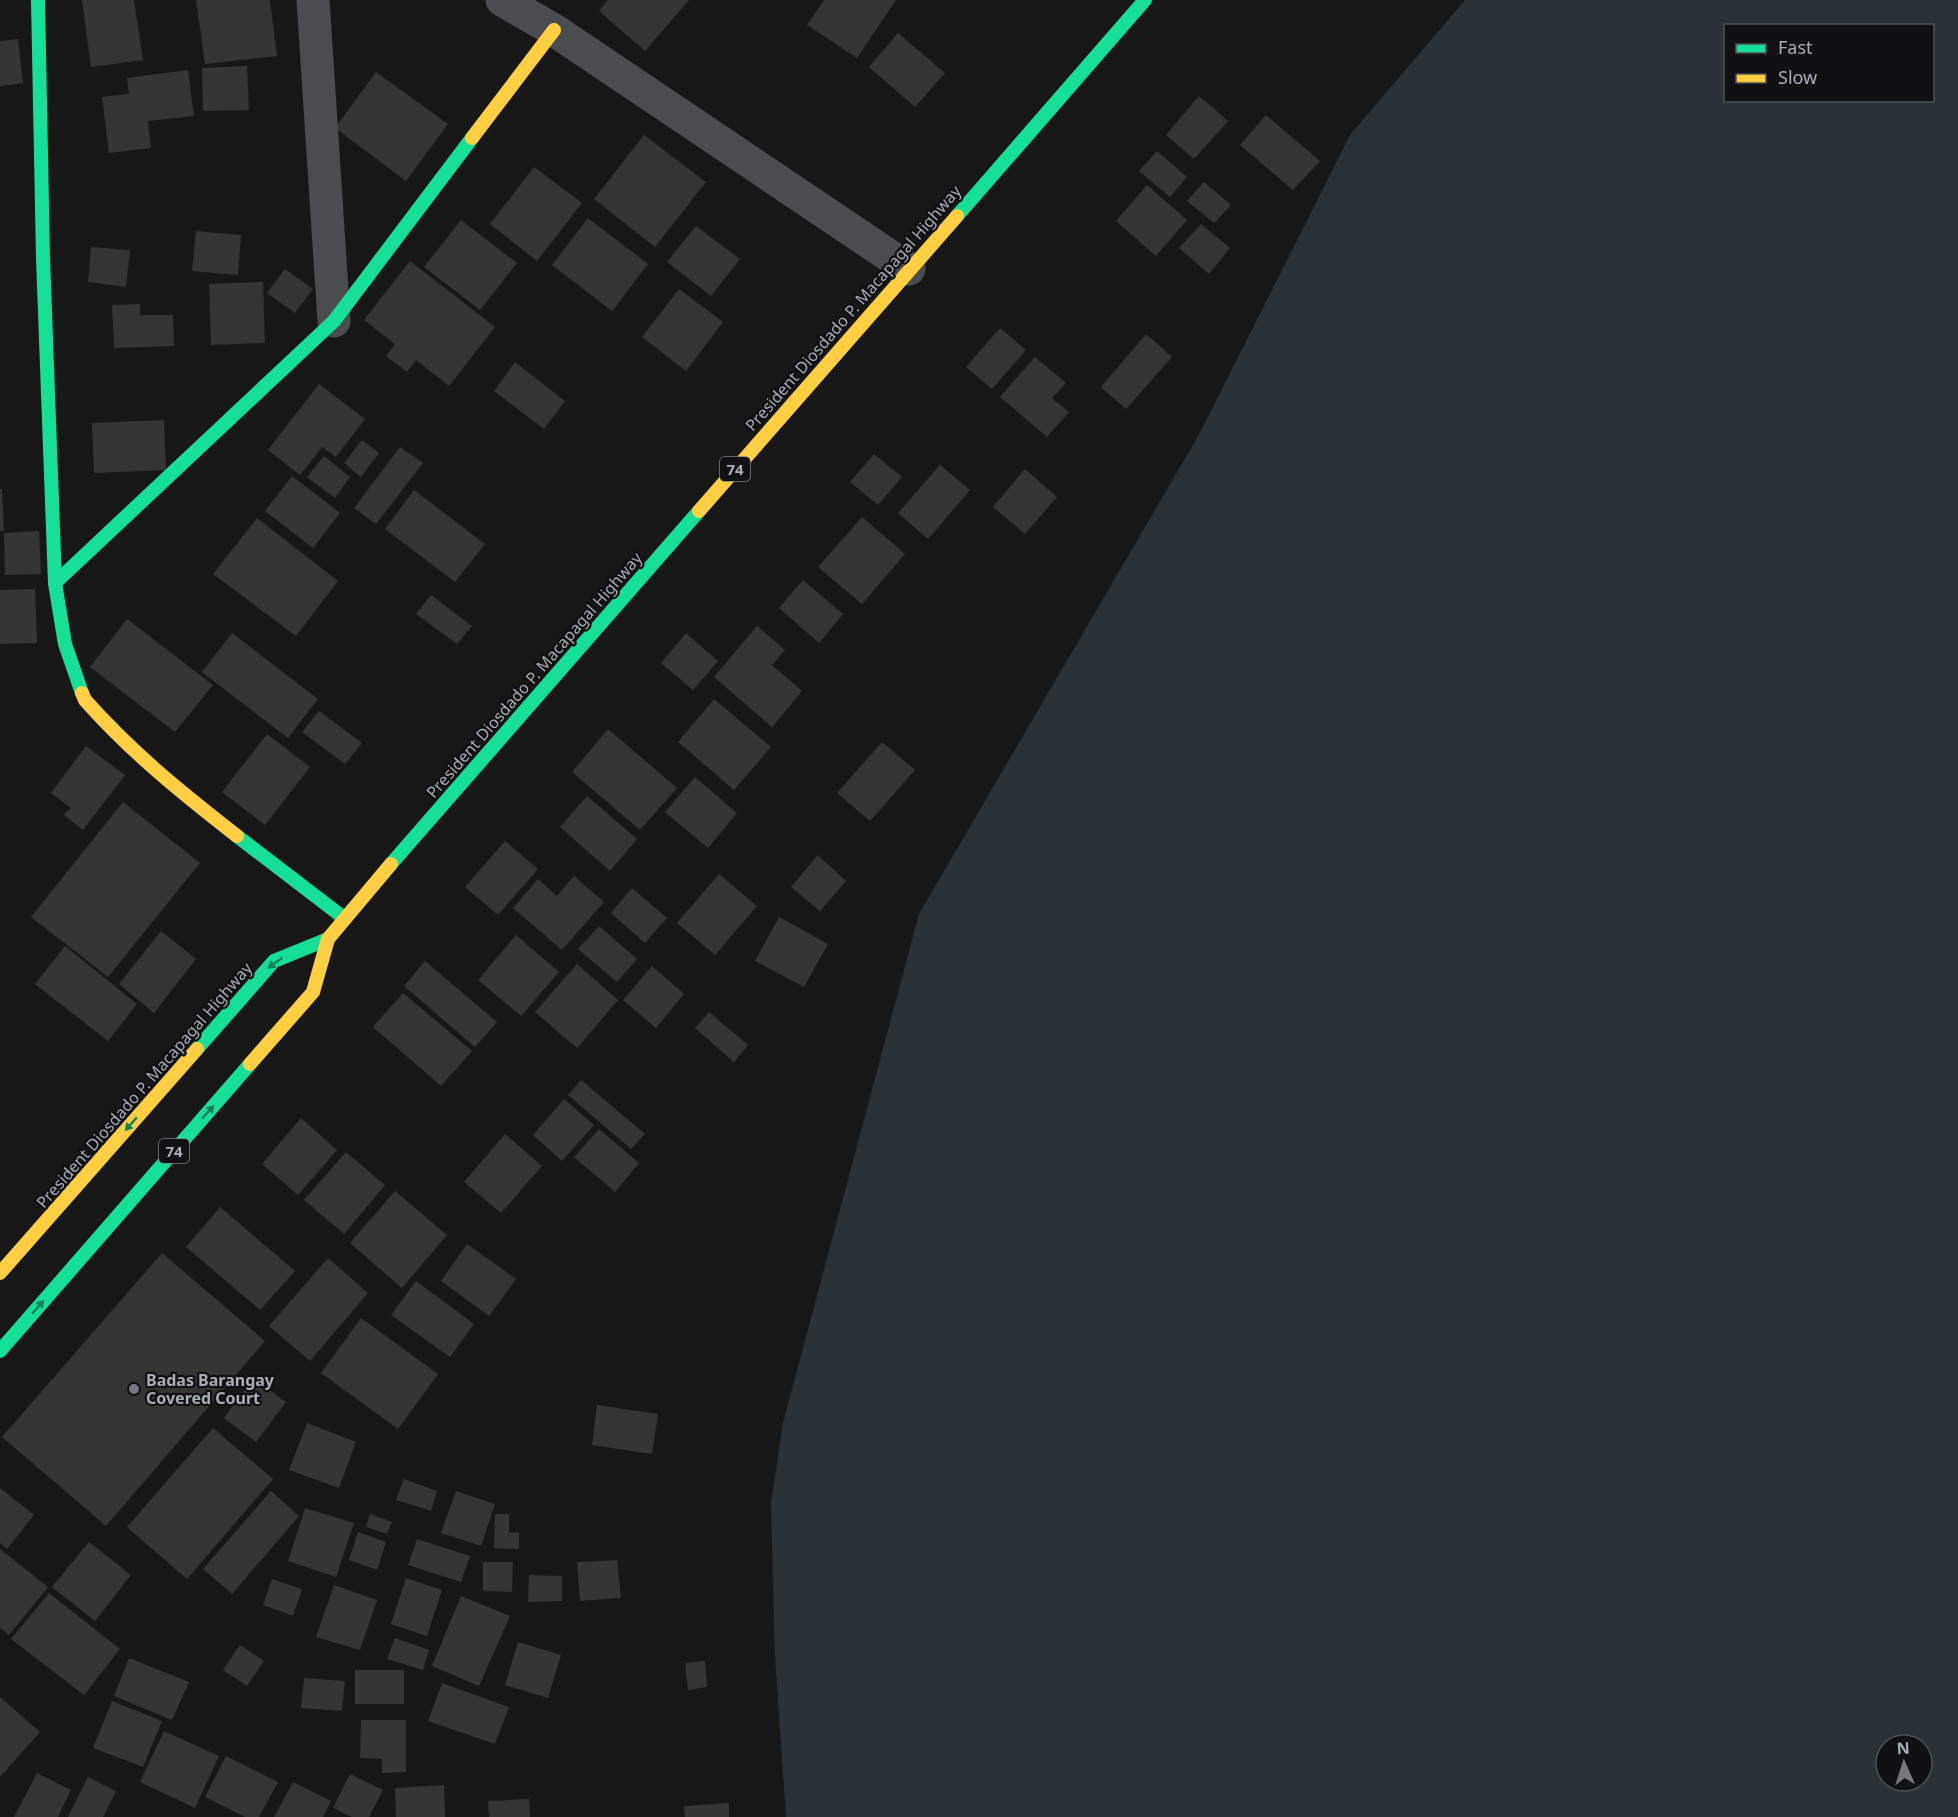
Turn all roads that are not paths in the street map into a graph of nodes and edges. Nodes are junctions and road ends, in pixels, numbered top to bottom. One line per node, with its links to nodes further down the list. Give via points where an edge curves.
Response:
1 (38, 0): 8 (main road)
2 (313, 0): 7 (street)
3 (502, 0): 5 (street)
4 (1145, 0): 6 (main road, President Diosdado P. Macapagal Highway / 74)
5 (554, 30): 6 (street); 7 (main road)
6 (909, 269): 9 (main road, President Diosdado P. Macapagal Highway / 74)
7 (334, 321): 8 (main road)
8 (56, 583): 9 (main road, via 65,644 85,700 163,779)
9 (344, 918): 10 (main road, President Diosdado P. Macapagal Highway / 74)
10 (328, 939): 11 (main road, President Diosdado P. Macapagal Highway, one-way to 11, via 274,961); 13 (main road, President Diosdado P. Macapagal Highway / 74, one-way to 10, via 313,992)
11 (0, 1273)
12 (0, 1324): 13 (main road)
13 (14, 1335): 14 (main road, President Diosdado P. Macapagal Highway / 74)
14 (0, 1351)

